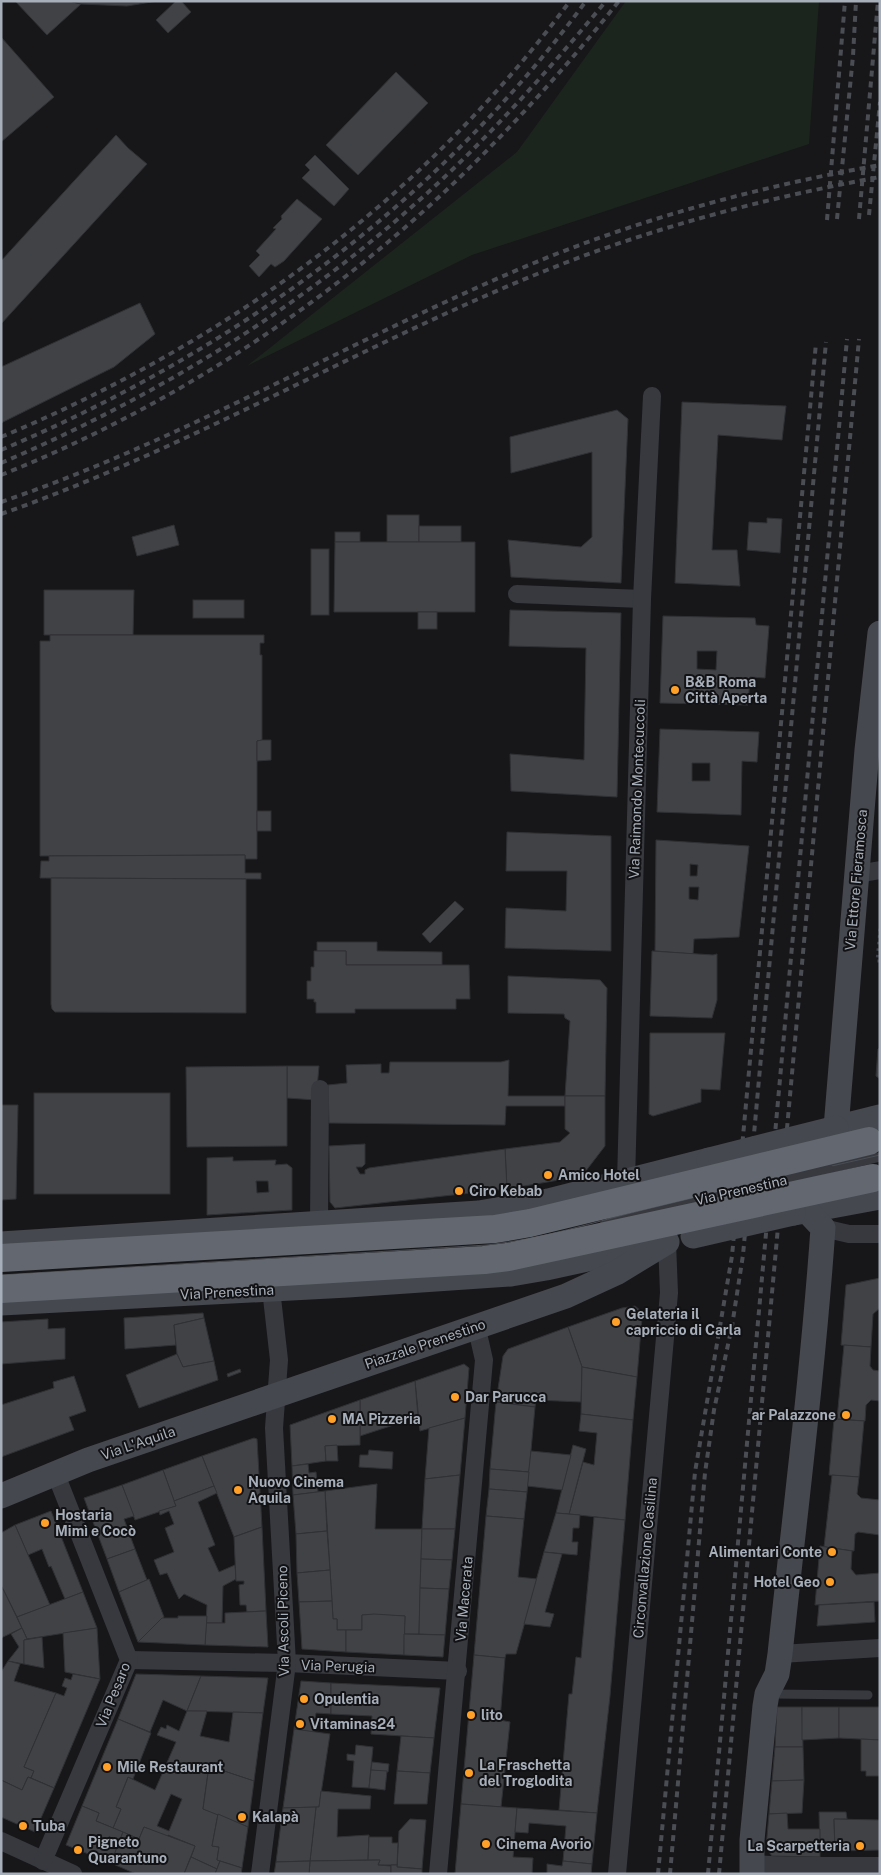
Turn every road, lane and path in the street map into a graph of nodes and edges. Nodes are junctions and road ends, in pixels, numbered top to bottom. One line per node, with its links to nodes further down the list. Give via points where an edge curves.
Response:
1 (652, 396): 3 (street, Via Raimondo Montecuccoli)
2 (517, 594): 3 (street)
3 (642, 599): 12 (street, Via Raimondo Montecuccoli)
4 (880, 632): 5 (main road, Via Ettore Fieramosca)
5 (877, 680): 6 (main road, Via Ettore Fieramosca)
6 (868, 872): 10 (main road, Via Ettore Fieramosca)
7 (880, 929): 8 (path, via 877,960)
8 (880, 960)
9 (320, 1088): 14 (street)
10 (836, 1128): 11 (main road); 11 (lane, via 854,1156); 12 (main road, bridge, via 650,1176)
11 (874, 1159): 12 (lane, Via Prenestina, bridge, via 697,1200); 13 (main road); 18 (highway, bridge, via 495,1229); 21 (highway, bridge, via 508,1257)
12 (631, 1196): 14 (main road, via 436,1217); 16 (main road, via 647,1233); 19 (main road, via 604,1225)
13 (808, 1218): 15 (street, via 849,1234); 16 (main road, Piazzale Prenestino, bridge); 30 (main road, via 819,1275)
14 (319, 1225): 17 (main road)
15 (880, 1234)
16 (667, 1242): 19 (main road, Piazzale Prenestino); 23 (main road, Piazzale Prenestino, via 616,1273); 43 (street, Circonvallazione Casilina, via 669,1293)
17 (1, 1244)
18 (1, 1258)
19 (583, 1259): 20 (main road, Piazzale Prenestino, via 522,1273); 23 (main road)
20 (452, 1279): 22 (main road, Via Prenestina)
21 (1, 1289)
22 (271, 1290): 24 (main road, Via Prenestina); 26 (street, via 279,1360)
23 (566, 1296): 25 (main road, Piazzale Prenestino)
24 (1, 1303)
25 (474, 1327): 26 (main road, Piazzale Prenestino); 33 (street, Via Macerata, via 484,1360)
26 (276, 1396): 27 (main road, Via L'Aquila); 32 (street, Via Ascoli Piceno, via 274,1428)
27 (55, 1472): 28 (main road, Via L'Aquila); 31 (street, Via Pesaro)
28 (1, 1496)
29 (880, 1648): 30 (street)
30 (780, 1654): 34 (main road, via 777,1674)
31 (129, 1660): 32 (street, Via Perugia); 37 (street, Via Pesaro)
32 (287, 1664): 33 (street, Via Perugia); 41 (street, Via Ascoli Piceno)
33 (458, 1671): 42 (street, Via Macerata)
34 (767, 1694): 35 (lane); 39 (main road)
35 (868, 1695)
36 (1, 1842): 37 (street)
37 (43, 1861): 40 (street)
38 (880, 1866): 39 (street)
39 (752, 1869)
40 (73, 1874)
41 (260, 1874)
42 (438, 1874)
43 (617, 1874)

